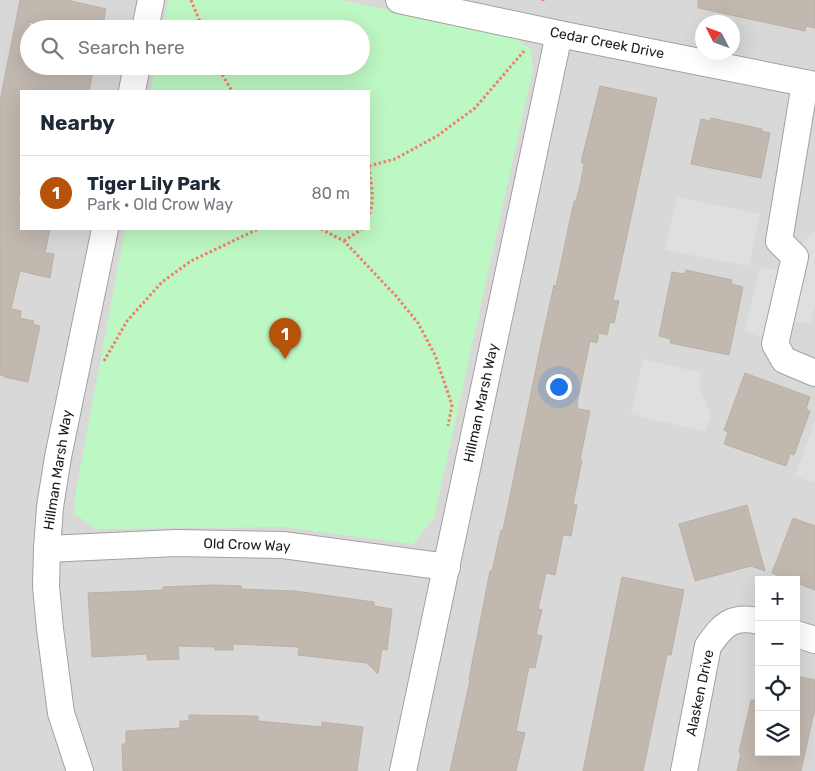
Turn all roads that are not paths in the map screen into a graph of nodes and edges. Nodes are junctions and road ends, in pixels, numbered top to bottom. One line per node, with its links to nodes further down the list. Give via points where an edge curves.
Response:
1 (151, 0): 3 (street)
2 (399, 0): 4 (street, Cedar Creek Drive)
3 (147, 20)
4 (559, 34): 6 (street, Cedar Creek Drive); 11 (street, Hillman Marsh Way)
5 (135, 75): 7 (street)
6 (810, 84): 9 (street, via 779,241 795,257 774,344 784,360)
7 (132, 90)
8 (104, 230): 10 (street, Hillman Marsh Way, via 55,474)
9 (815, 374)
10 (47, 549): 11 (street, Old Crow Way, via 176,543 283,545); 15 (street, Hillman Marsh Way, via 46,586 61,713)
11 (446, 567): 16 (street, Hillman Marsh Way)
12 (755, 621): 17 (street, Alasken Drive, via 730,622 719,630 708,646)
13 (800, 635): 14 (street)
14 (815, 640)
15 (80, 771)
16 (403, 771)
17 (684, 771)

